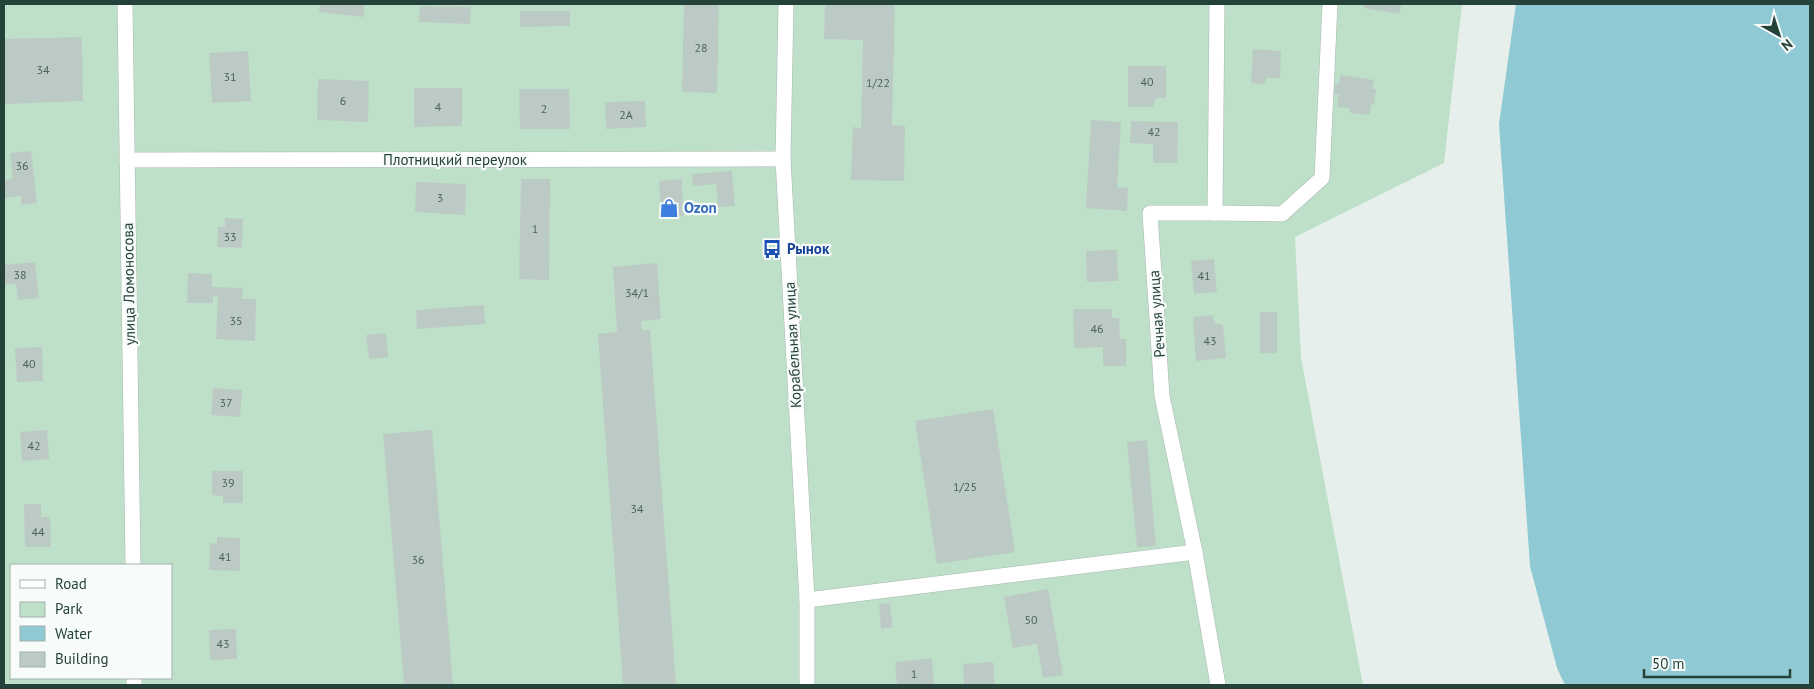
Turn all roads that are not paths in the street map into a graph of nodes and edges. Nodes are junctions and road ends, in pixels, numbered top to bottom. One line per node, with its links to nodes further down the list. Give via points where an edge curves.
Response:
1 (125, 4): 6 (street, улица Ломоносова)
2 (786, 4): 5 (street, Корабельная улица)
3 (1217, 4): 7 (street)
4 (1330, 4): 7 (street, via 1322,178 1282,214)
5 (783, 159): 6 (street, Плотницкий переулок); 10 (street, Корабельная улица)
6 (127, 160): 9 (street, улица Ломоносова)
7 (1215, 213): 8 (street, Речная улица, via 1150,212 1162,396)
8 (1195, 552): 10 (street); 12 (street, Речная улица)
9 (133, 564)
10 (807, 600): 11 (street, Корабельная улица)
11 (807, 685)
12 (1218, 685)

